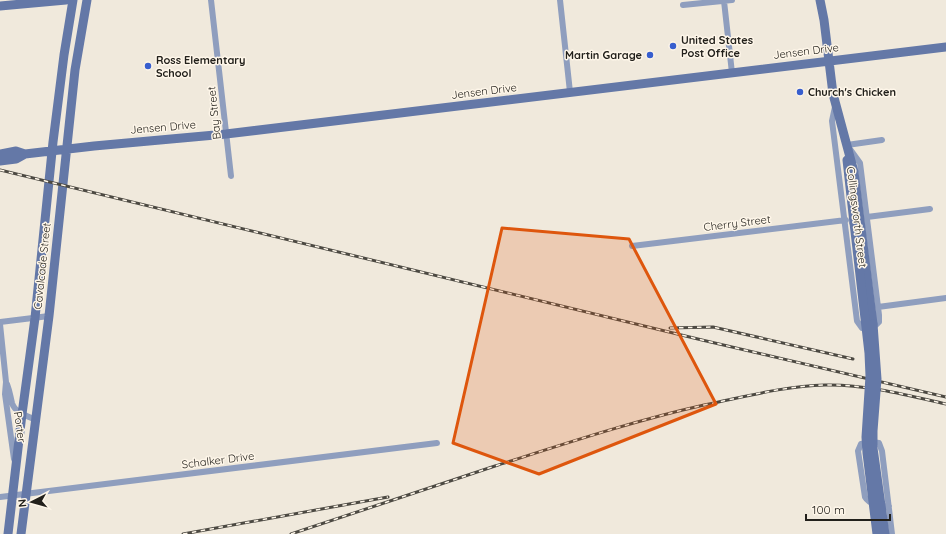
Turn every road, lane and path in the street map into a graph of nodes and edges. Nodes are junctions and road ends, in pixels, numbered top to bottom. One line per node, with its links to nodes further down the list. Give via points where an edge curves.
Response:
1 (66, 0): 8 (main road)
2 (73, 0): 14 (main road, Cavalcade Street)
3 (87, 0): 15 (main road, Cavalcade Street)
4 (211, 0): 19 (street, Bay Street)
5 (560, 0): 17 (street)
6 (732, 0): 9 (street)
7 (820, 0): 13 (main road, Collingsworth Street)
8 (46, 1): 11 (main road)
9 (724, 1): 10 (street); 16 (street)
10 (683, 5)
11 (0, 6)
12 (946, 46): 13 (main road, Jensen Drive)
13 (828, 61): 16 (main road, Jensen Drive); 18 (main road, Collingsworth Street)
14 (63, 69): 15 (main road); 23 (main road, Cavalcade Street)
15 (75, 70): 22 (main road, Cavalcade Street)
16 (732, 73): 17 (main road, Jensen Drive)
17 (570, 92): 19 (main road, Jensen Drive)
18 (835, 103): 21 (main road, Collingsworth Street); 29 (street, Collingsworth Street, via 832,121)
19 (226, 134): 22 (main road, Jensen Drive); 27 (street, Bay Street)
20 (882, 140): 21 (street)
21 (846, 145): 29 (main road, Collingsworth Street, via 848,173); 29 (street, Collingsworth Street, via 860,163)
22 (66, 149): 23 (main road, Jensen Drive); 33 (main road, Cavalcade Street)
23 (52, 151): 25 (main road, Jensen Drive); 34 (main road, Cavalcade Street)
24 (0, 154): 25 (main road, Jensen Drive, via 16,151)
25 (25, 154): 26 (main road, Jensen Drive, via 16,159)
26 (0, 161)
27 (231, 176)
28 (930, 209): 29 (street, Cherry Street)
29 (857, 220): 30 (street, Cherry Street); 32 (street, Collingsworth Street); 32 (street, Collingsworth Street, via 857,318 860,327 878,324); 47 (main road, Collingsworth Street, bridge, via 870,376 866,442); 48 (main road, Collingsworth Street, bridge, via 877,359 873,431)
30 (632, 246)
31 (946, 298): 32 (street)
32 (878, 307)
33 (49, 316): 34 (street); 38 (main road, Cavalcade Street)
34 (36, 318): 35 (street); 37 (main road, Cavalcade Street)
35 (0, 323): 36 (street, Porter)
36 (6, 382): 37 (street, Porter, via 15,408); 40 (street, Porter, via 5,394)
37 (22, 414): 38 (street, Porter); 40 (main road, Cavalcade Street)
38 (36, 420): 41 (main road, Cavalcade Street)
39 (438, 443): 41 (street, Schalker Drive)
40 (15, 474): 42 (main road, Cavalcade Street)
41 (26, 494): 42 (street, Schalker Drive); 46 (main road, Cavalcade Street)
42 (13, 496): 43 (street, Schalker Drive); 45 (main road, Cavalcade Street)
43 (0, 497)
44 (889, 506): 44 (street, via 881,446 875,442 860,444 858,451 865,498 869,502); 49 (street)
45 (8, 534)
46 (21, 534)
47 (877, 534)
48 (885, 534)
49 (892, 534)

